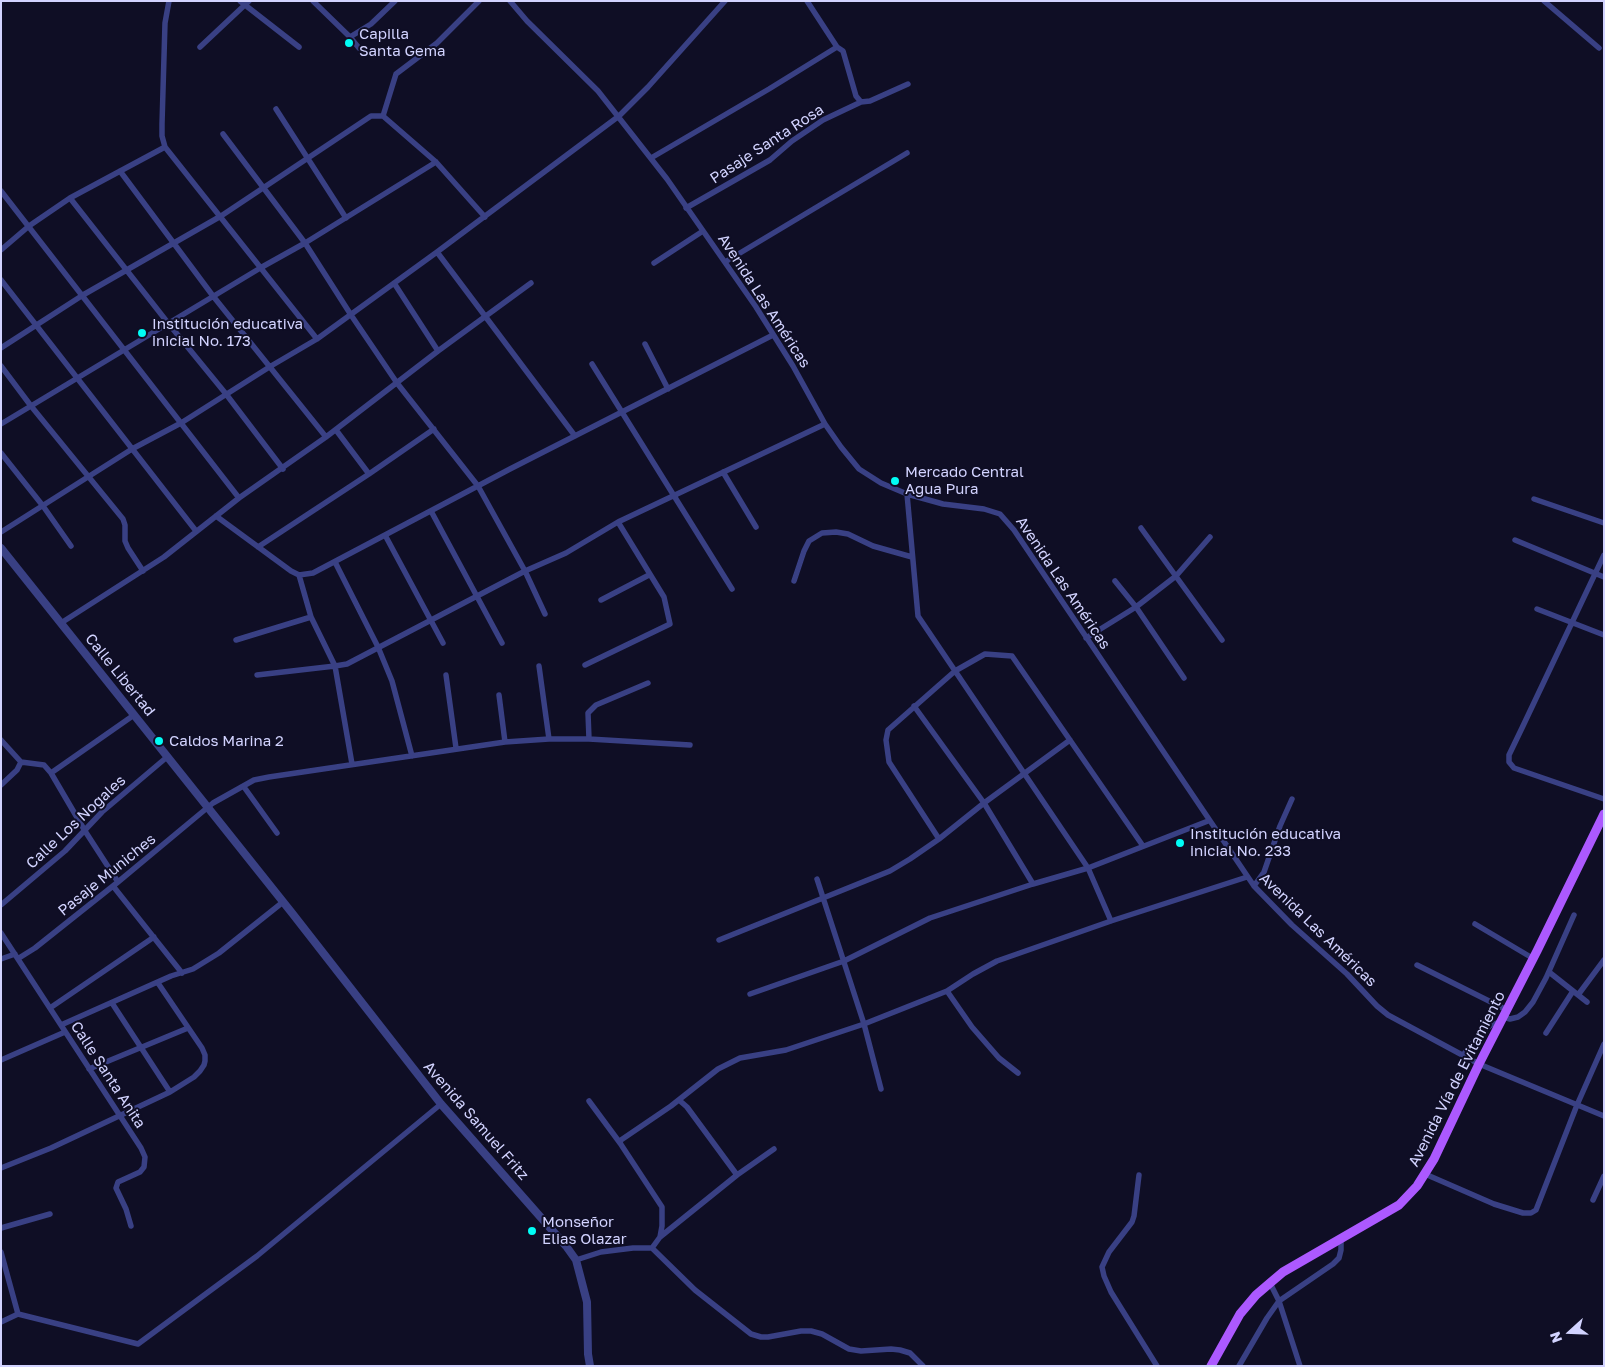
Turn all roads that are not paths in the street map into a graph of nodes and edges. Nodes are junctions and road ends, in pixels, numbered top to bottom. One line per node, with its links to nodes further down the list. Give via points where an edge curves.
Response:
1 (169, 1): 22 (street, via 165,24 162,124)
2 (313, 1): 10 (street)
3 (395, 1): 10 (street, via 371,24)
4 (479, 1): 19 (street, via 436,44 396,74)
5 (510, 1): 20 (street, Avenida Las Américas)
6 (726, 1): 20 (street)
7 (807, 1): 13 (street)
8 (1544, 1): 15 (street)
9 (244, 3): 11 (street); 12 (street)
10 (350, 37): 14 (street)
11 (200, 47)
12 (299, 47)
13 (837, 47): 17 (street, via 843,51 856,96); 25 (street)
14 (359, 48)
15 (1598, 48)
16 (908, 84): 17 (street, Pasaje Santa Rosa)
17 (862, 102): 31 (street, Pasaje Santa Rosa, via 823,120 770,160)
18 (276, 108): 24 (street)
19 (383, 116): 24 (street, via 371,116); 26 (street)
20 (619, 116): 25 (street, Avenida Las Américas); 33 (street)
21 (223, 134): 28 (street)
22 (165, 146): 27 (street); 32 (street)
23 (907, 153): 41 (street)
24 (308, 158): 28 (street); 34 (street)
25 (651, 158): 31 (street, Avenida Las Américas)
26 (436, 162): 33 (street); 34 (street)
27 (120, 171): 30 (street); 37 (street)
28 (264, 188): 32 (street); 38 (street)
29 (1, 191): 35 (street)
30 (70, 198): 35 (street); 44 (street)
31 (686, 208): 36 (street, Avenida Las Américas)
32 (221, 216): 37 (street); 43 (street)
33 (485, 217): 40 (street)
34 (346, 218): 38 (street)
35 (29, 226): 39 (street); 48 (street)
36 (703, 231): 41 (street, Avenida Las Américas); 42 (street)
37 (175, 243): 44 (street); 49 (street)
38 (305, 243): 43 (street); 50 (street)
39 (1, 250)
40 (437, 252): 46 (street); 51 (street)
41 (725, 262): 54 (street, Avenida Las Américas)
42 (654, 263)
43 (262, 267): 49 (street); 55 (street)
44 (126, 270): 48 (street); 52 (street)
45 (1, 280): 53 (street)
46 (394, 283): 50 (street); 59 (street)
47 (530, 283): 51 (street)
48 (83, 295): 53 (street); 58 (street)
49 (214, 296): 52 (street); 62 (street)
50 (351, 315): 55 (street); 64 (street)
51 (486, 316): 59 (street); 74 (street)
52 (168, 323): 58 (street); 66 (street)
53 (38, 326): 57 (street); 63 (street)
54 (773, 334): 65 (street); 71 (street, Avenida Las Américas)
55 (317, 339): 62 (street)
56 (645, 344): 65 (street)
57 (1, 348)
58 (124, 351): 63 (street); 69 (street)
59 (438, 351): 64 (street)
60 (592, 364): 68 (street)
61 (1, 366): 67 (street)
62 (271, 366): 66 (street); 75 (street)
63 (77, 378): 67 (street); 76 (street)
64 (396, 383): 72 (street); 73 (street)
65 (668, 389): 68 (street)
66 (226, 394): 69 (street); 78 (street)
67 (31, 406): 70 (street); 81 (street)
68 (623, 412): 74 (street); 84 (street)
69 (181, 423): 76 (street); 85 (street)
70 (1, 424)
71 (825, 424): 79 (street); 83 (street, Avenida Las Américas, via 859,469)
72 (336, 430): 75 (street); 80 (street)
73 (434, 430): 80 (street); 82 (street)
74 (576, 436): 82 (street)
75 (326, 437): 78 (street)
76 (132, 449): 81 (street); 94 (street)
77 (1, 453): 87 (street)
78 (283, 469): 85 (street)
79 (723, 472): 84 (street); 92 (street)
80 (369, 474): 100 (street)
81 (88, 478): 87 (street); 105 (street, via 123,519 125,541)
82 (478, 486): 88 (street); 106 (street)
83 (907, 494): 103 (street); 125 (street, Avenida Las Américas, via 1000,514)
84 (674, 496): 90 (street); 114 (street)
85 (239, 498): 89 (street)
86 (1534, 499): 91 (street)
87 (44, 506): 95 (street); 99 (street)
88 (431, 511): 96 (street); 115 (street)
89 (216, 516): 94 (street); 100 (street)
90 (618, 522): 106 (street, via 566,553); 109 (street)
91 (1604, 523)
92 (756, 527)
93 (1141, 528): 110 (street)
94 (196, 531): 105 (street)
95 (1, 532)
96 (385, 535): 104 (street); 121 (street)
97 (1210, 537): 110 (street)
98 (1515, 540): 107 (street)
99 (72, 546)
100 (258, 547): 108 (street)
101 (1, 548): 122 (street, Calle Libertad)
102 (1604, 555): 107 (street)
103 (912, 557): 112 (street, via 873,546 848,534 822,533 809,541); 134 (street, via 918,616)
104 (335, 562): 108 (street, via 312,574); 130 (street)
105 (143, 571): 122 (street)
106 (525, 571): 115 (street); 119 (street)
107 (1596, 574): 111 (street); 123 (street)
108 (299, 575): 120 (street)
109 (649, 575): 116 (street); 131 (street, via 664,597 670,624)
110 (1176, 576): 117 (street); 127 (street)
111 (1604, 577)
112 (794, 581)
113 (1115, 581): 117 (street)
114 (732, 589)
115 (477, 596): 121 (street); 129 (street)
116 (601, 600)
117 (1136, 607): 125 (street); 137 (street)
118 (1536, 610): 123 (street)
119 (545, 614)
120 (311, 617): 126 (street); 132 (street)
121 (431, 620): 128 (street); 130 (street)
122 (61, 623): 141 (street, Calle Libertad)
123 (1572, 623): 124 (street); 158 (street, via 1509,762 1514,768)
124 (1604, 635)
125 (1086, 638): 162 (street, Avenida Las Américas)
126 (236, 640)
127 (1222, 640)
128 (443, 642)
129 (502, 643)
130 (378, 647): 132 (street, via 347,664); 149 (street, via 392,681)
131 (585, 665)
132 (335, 666): 135 (street); 152 (street)
133 (539, 666): 142 (street)
134 (955, 672): 140 (street); 145 (street, via 985,654 1012,656); 154 (street)
135 (257, 675)
136 (446, 675): 148 (street)
137 (1184, 678)
138 (648, 683): 143 (street, via 592,709 588,713)
139 (499, 695): 146 (street)
140 (914, 706): 159 (street); 165 (street, via 888,730 888,757)
141 (134, 715): 150 (street, Calle Libertad); 153 (street)
142 (550, 739): 143 (street, Pasaje Muniches); 146 (street, Pasaje Muniches)
143 (589, 739): 147 (street, Pasaje Muniches)
144 (1, 740): 151 (street)
145 (1070, 740): 154 (street); 166 (street)
146 (505, 742): 148 (street, Pasaje Muniches)
147 (690, 745)
148 (456, 748): 149 (street, Pasaje Muniches)
149 (412, 756): 152 (street, Pasaje Muniches)
150 (167, 757): 160 (street, Calle Libertad); 163 (street, Calle Los Nogales, via 102,812)
151 (21, 762): 153 (street, via 44,765); 155 (street)
152 (352, 764): 156 (street, Pasaje Muniches, via 254,780)
153 (51, 773): 163 (street)
154 (1024, 773): 159 (street); 167 (street)
155 (1, 785)
156 (244, 787): 160 (street, Pasaje Muniches); 164 (street)
157 (1292, 799): 173 (street, via 1264,872)
158 (1604, 799)
159 (984, 803): 165 (street); 171 (street)
160 (208, 808): 170 (street, Pasaje Muniches); 175 (street, Calle Libertad)
161 (1604, 814): 186 (main road, Avenida Vía de Evitamiento)
162 (1208, 821): 166 (street); 168 (street, Avenida Las Américas)
163 (85, 831): 170 (street); 176 (street, Calle Los Nogales, via 65,852)
164 (278, 833)
165 (939, 839): 174 (street, via 890,871)
166 (1143, 846): 167 (street)
167 (1088, 868): 171 (street); 179 (street)
168 (1247, 877): 173 (street, Avenida Las Américas); 179 (street)
169 (816, 879): 174 (street)
170 (118, 882): 172 (street, Pasaje Muniches)
171 (1033, 884): 187 (street, via 930,918)
172 (113, 886): 182 (street); 184 (street, Pasaje Muniches, via 35,948)
173 (1254, 886): 207 (street, Avenida Las Américas, via 1382,1010)
174 (823, 898): 183 (street); 187 (street)
175 (283, 902): 177 (street, Calle Libertad); 191 (street, via 219,953)
176 (1, 905)
177 (292, 913): 216 (street, Avenida Samuel Fritz)
178 (1574, 915): 190 (street)
179 (1111, 921): 193 (street, via 997,961)
180 (1475, 924): 186 (street)
181 (1, 933): 184 (street, Calle Santa Anita)
182 (154, 938): 191 (street); 198 (street)
183 (719, 940)
184 (17, 956): 185 (street, Pasaje Muniches); 198 (street, Calle Santa Anita)
185 (1, 959)
186 (1534, 959): 199 (main road, Avenida Vía de Evitamiento)
187 (844, 960): 195 (street); 200 (street)
188 (1604, 960): 194 (street)
189 (1417, 965): 199 (street)
190 (1549, 972): 194 (street); 199 (street, via 1525,1012 1510,1019)
191 (182, 973): 192 (street)
192 (158, 982): 197 (street); 202 (street)
193 (947, 991): 200 (street); 211 (street, via 977,1033 999,1058)
194 (1575, 993): 196 (street); 204 (street)
195 (750, 994)
196 (1587, 1002)
197 (112, 1003): 201 (street); 206 (street)
198 (50, 1008): 201 (street, Calle Santa Anita)
199 (1503, 1017): 207 (street, via 1482,1032); 209 (main road, Avenida Vía de Evitamiento)
200 (864, 1024): 212 (street); 214 (street, via 786,1050 740,1058 718,1068)
201 (61, 1025): 203 (street, Calle Santa Anita)
202 (188, 1028): 206 (street); 213 (street, via 202,1048 204,1065 194,1077)
203 (65, 1032): 208 (street); 210 (street, Calle Santa Anita)
204 (1546, 1033)
205 (1604, 1044): 217 (street)
206 (141, 1048): 210 (street); 213 (street)
207 (1463, 1055): 209 (street, Avenida Las Américas)
208 (1, 1060)
209 (1479, 1064): 217 (street, Avenida Las Américas); 223 (main road, Avenida Vía de Evitamiento)
210 (89, 1069): 218 (street, Calle Santa Anita)
211 (1018, 1073)
212 (881, 1088)
213 (170, 1092): 218 (street)
214 (679, 1100): 220 (street); 224 (street)
215 (588, 1101): 220 (street)
216 (441, 1104): 235 (street, Avenida Samuel Fritz); 238 (street, via 257,1256 138,1344)
217 (1577, 1105): 219 (street, Avenida Las Américas); 223 (street, via 1536,1210 1531,1213 1494,1204)
218 (118, 1116): 222 (street); 229 (street, Calle Santa Anita, via 145,1157 140,1172 118,1182 116,1188)
219 (1604, 1116)
220 (620, 1143): 231 (street, via 662,1207)
221 (774, 1149): 224 (street)
222 (1, 1168)
223 (1425, 1174): 232 (main road, Avenida Vía de Evitamiento, via 1399,1205)
224 (737, 1175): 231 (street)
225 (1139, 1175): 242 (street, via 1132,1222 1102,1267 1111,1292)
226 (1604, 1176): 227 (street)
227 (1593, 1200)
228 (50, 1214): 230 (street)
229 (131, 1226)
230 (1, 1228)
231 (660, 1236): 233 (street)
232 (1341, 1239): 236 (main road, Avenida Vía de Evitamiento, via 1283,1272); 237 (street, via 1341,1250 1333,1264)
233 (652, 1248): 235 (street, via 601,1252); 241 (street, via 695,1290 751,1334 768,1337 811,1331 861,1352 891,1349 910,1353)
234 (1, 1252): 238 (street)
235 (576, 1260): 240 (street, Avenida Samuel Fritz, via 587,1302)
236 (1270, 1283): 237 (street); 243 (main road, Avenida Vía de Evitamiento, via 1240,1314)
237 (1279, 1301): 244 (street); 245 (street)
238 (18, 1314): 239 (street)
239 (1, 1322)
240 (590, 1366)
241 (923, 1366)
242 (1157, 1366)
243 (1211, 1366)
244 (1239, 1366)
245 (1300, 1366)

